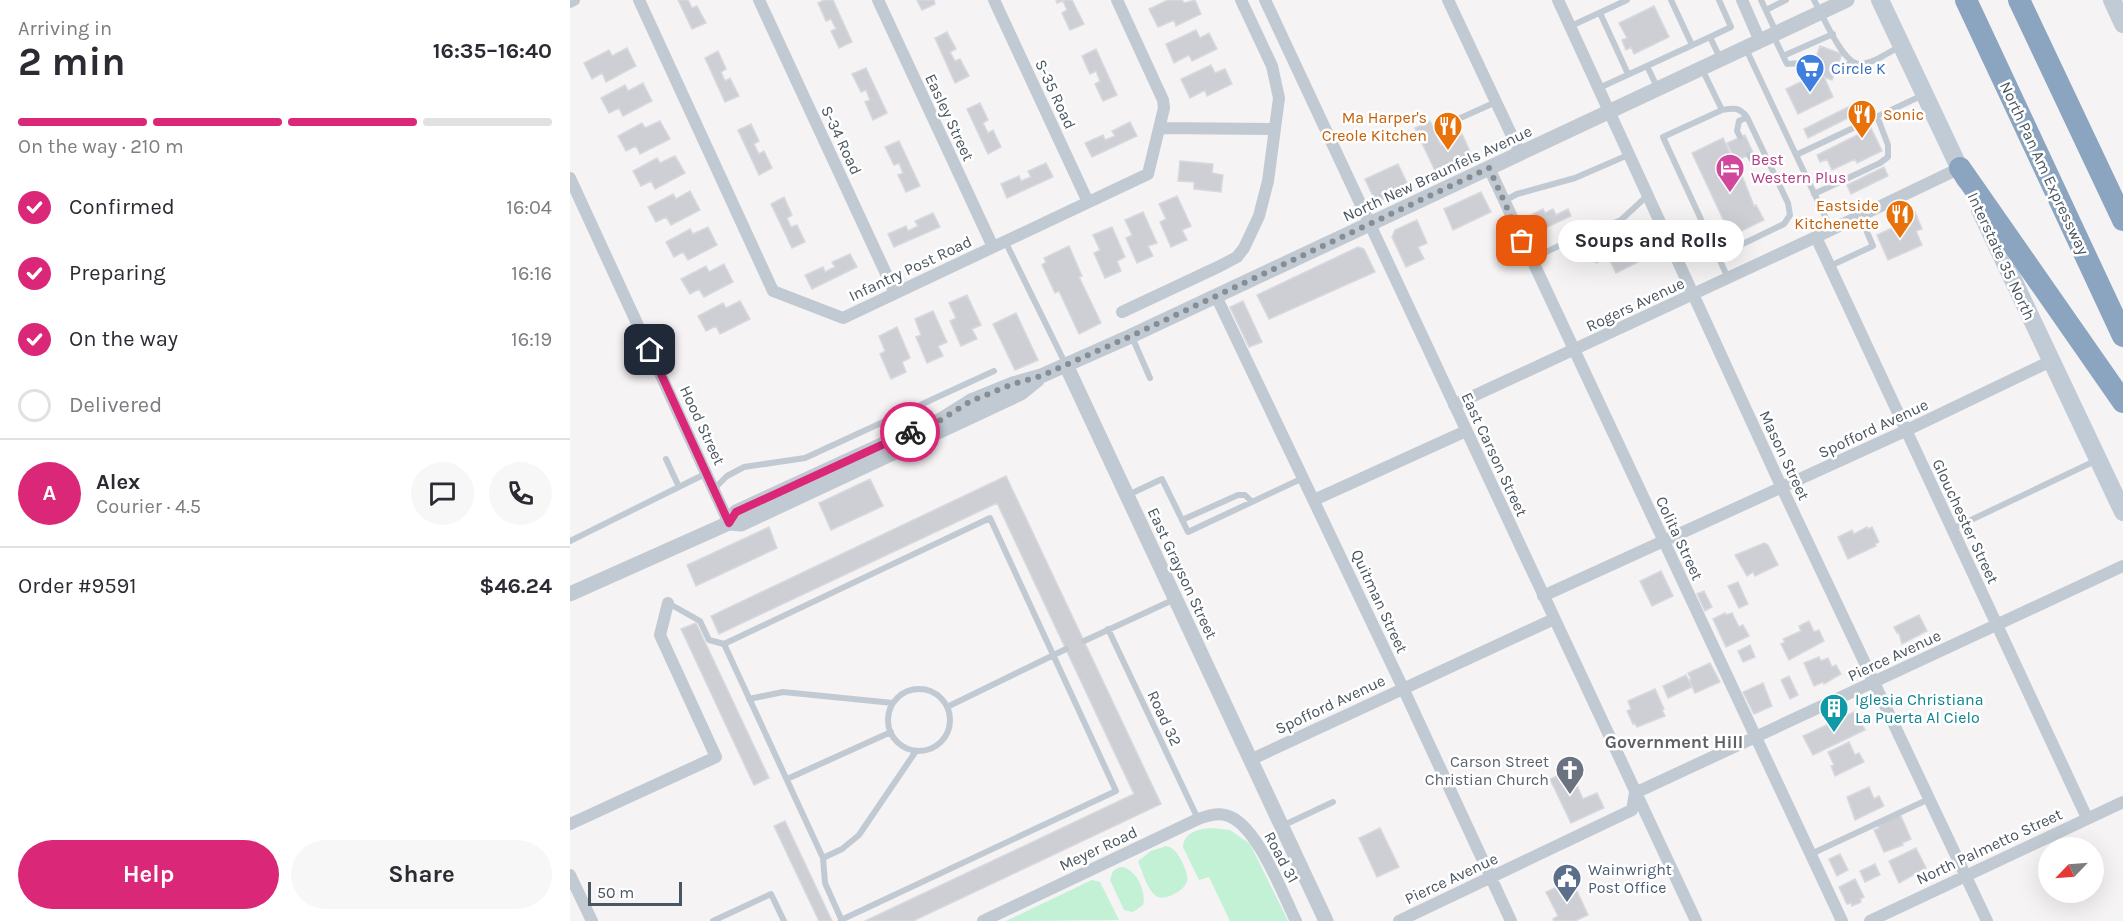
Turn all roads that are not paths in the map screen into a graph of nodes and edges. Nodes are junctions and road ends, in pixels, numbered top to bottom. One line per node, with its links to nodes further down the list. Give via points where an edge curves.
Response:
1 (639, 0): 78 (street, Infantry Post Road, via 773,291 843,318)
2 (759, 0): 78 (street, S-34 Road)
3 (878, 0): 73 (street, Easley Street)
4 (994, 0): 64 (street, S-35 Road)
5 (1117, 0): 50 (street, Infantry Post Road, via 1163,100)
6 (1241, 0): 51 (street, via 1277,82 1280,98)
7 (1265, 0): 67 (street, East Carson Street)
8 (1448, 0): 44 (street)
9 (1558, 0): 26 (street, Mason Street)
10 (1627, 0): 24 (lane)
11 (1671, 0): 30 (lane)
12 (1719, 0): 29 (lane, via 1731,27)
13 (1742, 0): 28 (street)
14 (1761, 0): 23 (lane)
15 (1786, 0): 21 (lane)
16 (1847, 0): 22 (street, North New Braunfels Avenue)
17 (1880, 0): 31 (main road, Interstate 35 North)
18 (1966, 0): 83 (highway, North Pan Am Expressway)
19 (2019, 0): 66 (highway)
20 (2112, 0): 25 (main road)
21 (1777, 2): 23 (lane)
22 (1818, 6): 27 (lane); 28 (street, North New Braunfels Avenue)
23 (1766, 10): 28 (lane)
24 (1600, 13): 26 (lane); 40 (lane)
25 (2123, 24)
26 (1570, 26): 41 (street, Mason Street)
27 (1833, 34): 33 (lane); 36 (lane)
28 (1770, 36): 32 (street, North New Braunfels Avenue); 33 (lane)
29 (1710, 37): 30 (lane); 34 (lane)
30 (1692, 45): 37 (lane)
31 (1902, 45): 36 (lane, via 1870,61); 43 (main road, Interstate 35 North)
32 (1746, 48): 34 (street, North New Braunfels Avenue); 56 (lane)
33 (1783, 56): 35 (lane, via 1787,64)
34 (1720, 60): 38 (street, North New Braunfels Avenue)
35 (1815, 62)
36 (1854, 63): 39 (lane)
37 (1647, 66): 40 (lane); 42 (lane)
38 (1702, 68): 42 (street, North New Braunfels Avenue); 45 (lane)
39 (1836, 68)
40 (1628, 74): 41 (lane)
41 (1599, 89): 46 (street, Mason Street)
42 (1658, 90): 46 (street, North New Braunfels Avenue)
43 (1925, 93): 47 (lane); 59 (main road, Interstate 35 North)
44 (1496, 102): 49 (lane); 53 (street)
45 (1722, 110): 48 (lane, via 1734,108); 74 (lane, via 1663,137)
46 (1609, 113): 53 (street, North New Braunfels Avenue); 54 (street, Mason Street)
47 (1877, 116): 56 (lane); 61 (lane, via 1888,145 1888,157)
48 (1747, 117): 52 (lane, via 1739,121); 57 (lane)
49 (1447, 124)
50 (1160, 128): 51 (street); 64 (street, Infantry Post Road, via 1148,174)
51 (1275, 129): 81 (street, via 1266,190 1244,248 1220,266)
52 (1740, 137)
53 (1520, 153): 58 (street, North New Braunfels Avenue)
54 (1629, 154): 62 (street, Mason Street); 63 (lane, via 1575,178)
55 (1749, 155): 57 (lane, via 1757,161)
56 (1796, 155): 61 (lane)
57 (1766, 158): 74 (lane, via 1790,215 1784,225)
58 (1489, 168): 63 (street, Colita Street); 67 (street, North New Braunfels Avenue)
59 (1960, 168): 65 (street, Rogers Avenue); 85 (main road, Interstate 35 North); 89 (highway)
60 (570, 178): 95 (street, Hood Street)
61 (1814, 194): 69 (lane)
62 (1647, 196): 68 (lane, via 1621,220); 79 (street, Mason Street)
63 (1504, 201): 75 (street, Colita Street)
64 (1088, 202): 72 (street, Infantry Post Road)
65 (1860, 216): 69 (street, Rogers Avenue); 76 (lane, via 1873,246)
66 (2123, 220)
67 (1370, 224): 80 (street, North New Braunfels Avenue); 90 (street, East Carson Street)
68 (1607, 226)
69 (1831, 230): 71 (street, Rogers Avenue)
70 (1579, 236): 75 (lane)
71 (1816, 237): 76 (street, Glouchester Street); 77 (street, Rogers Avenue)
72 (1005, 242): 73 (street, Infantry Post Road); 86 (lane, East Grayson Street)
73 (993, 247): 78 (street, Infantry Post Road)
74 (1718, 256): 77 (lane)
75 (1531, 259): 84 (street, Colita Street)
76 (1829, 267): 92 (street, Glouchester Street)
77 (1728, 278): 79 (street, Rogers Avenue)
78 (895, 293)
79 (1693, 295): 84 (street, Rogers Avenue); 98 (street, Mason Street)
80 (1216, 296): 82 (street, North New Braunfels Avenue); 96 (street, Quitman Street)
81 (1122, 312)
82 (1131, 336): 86 (street, North New Braunfels Avenue); 88 (lane)
83 (2123, 336)
84 (1574, 351): 90 (street, Rogers Avenue); 108 (street, Colita Street)
85 (2052, 361): 92 (street, Spofford Avenue); 94 (main road, Interstate 35 North)
86 (1066, 366): 100 (street, East Grayson Street); 105 (street, North New Braunfels Avenue, via 1041,376 1020,393 872,456 741,525)
87 (994, 371): 99 (lane, via 805,458 744,467)
88 (1150, 378)
89 (2123, 402)
90 (1454, 405): 91 (street, East Carson Street)
91 (1466, 431): 101 (street); 111 (street, East Carson Street)
92 (1905, 431): 98 (street, Spofford Avenue); 106 (street, Glouchester Street)
93 (666, 459): 97 (lane)
94 (2098, 460): 103 (main road, Interstate 35 North); 106 (lane)
95 (707, 473): 97 (lane); 99 (street, Hood Street)
96 (1303, 478): 101 (street, Quitman Street); 102 (lane)
97 (679, 487): 107 (lane)
98 (1782, 488): 108 (street, Spofford Avenue); 121 (street, Mason Street)
99 (714, 489): 105 (street, Hood Street)
100 (1127, 495): 104 (lane, via 1162,479); 112 (street, East Grayson Street)
101 (1314, 500): 122 (street, Quitman Street)
102 (1252, 502): 104 (lane, via 1245,495 1238,495); 104 (lane, via 1188,532)
103 (2123, 512)
104 (1182, 520)
105 (729, 523): 110 (street, North New Braunfels Avenue)
106 (1951, 529): 115 (street, Glouchester Street)
107 (570, 541)
108 (1664, 542): 111 (street, Spofford Avenue); 127 (street, Colita Street)
109 (2123, 566): 115 (street, Pierce Avenue)
110 (570, 594)
111 (1543, 596): 114 (street, East Carson Street)
112 (1175, 598): 116 (lane); 129 (street, East Grayson Street)
113 (668, 603): 118 (lane, via 700,621 710,640); 138 (street, via 660,635 716,757)
114 (1554, 619): 122 (street, Spofford Avenue); 131 (street, East Carson Street)
115 (1997, 626): 121 (street, Pierce Avenue); 136 (street, Glouchester Street)
116 (1108, 629): 117 (lane); 137 (lane, Road 32)
117 (1084, 641)
118 (724, 644): 120 (lane, via 990,518); 123 (lane)
119 (1066, 649): 120 (lane)
120 (1053, 655): 125 (lane); 145 (lane, via 1116,791)
121 (1875, 682): 127 (street, Pierce Avenue); 132 (street, Mason Street)
122 (1403, 688): 129 (street, Spofford Avenue); 144 (street, Quitman Street)
123 (749, 699): 124 (lane, via 783,692); 130 (lane)
124 (893, 703): 125 (lane, via 904,693 918,689 932,692); 126 (lane, via 888,720)
125 (947, 707): 128 (lane, via 951,721 942,741 930,749)
126 (891, 732): 128 (lane, via 903,747); 130 (lane)
127 (1756, 738): 131 (street, Pierce Avenue); 140 (street, Colita Street)
128 (916, 751): 141 (lane, via 859,835)
129 (1250, 760): 139 (street, East Grayson Street)
130 (787, 779): 141 (lane)
131 (1635, 793): 144 (street, Pierce Avenue, via 1632,810); 154 (street, East Carson Street)
132 (1929, 798): 140 (lane); 143 (street, Mason Street)
133 (1333, 802): 139 (lane)
134 (2123, 802): 136 (street, North Palmetto Street)
135 (1229, 816): 137 (street, Meyer Road); 150 (street, Road 31, via 1257,840)
136 (2087, 818): 143 (street, North Palmetto Street)
137 (1198, 819): 149 (street, Meyer Road)
138 (570, 824)
139 (1281, 826): 151 (street, East Grayson Street)
140 (1811, 854): 155 (street, Colita Street)
141 (823, 858): 145 (lane, via 825,883)
142 (570, 874): 146 (street)
143 (1966, 876): 156 (street, North Palmetto Street); 157 (street, Mason Street)
144 (1491, 878): 152 (street, Pierce Avenue); 153 (street, Quitman Street)
145 (842, 920)
146 (592, 921)
147 (713, 921): 148 (lane, via 771,894)
148 (784, 921)
149 (983, 921)
150 (1296, 921)
151 (1326, 921)
152 (1399, 921)
153 (1511, 921)
154 (1696, 921)
155 (1842, 921)
156 (1870, 921)
157 (1987, 921)

